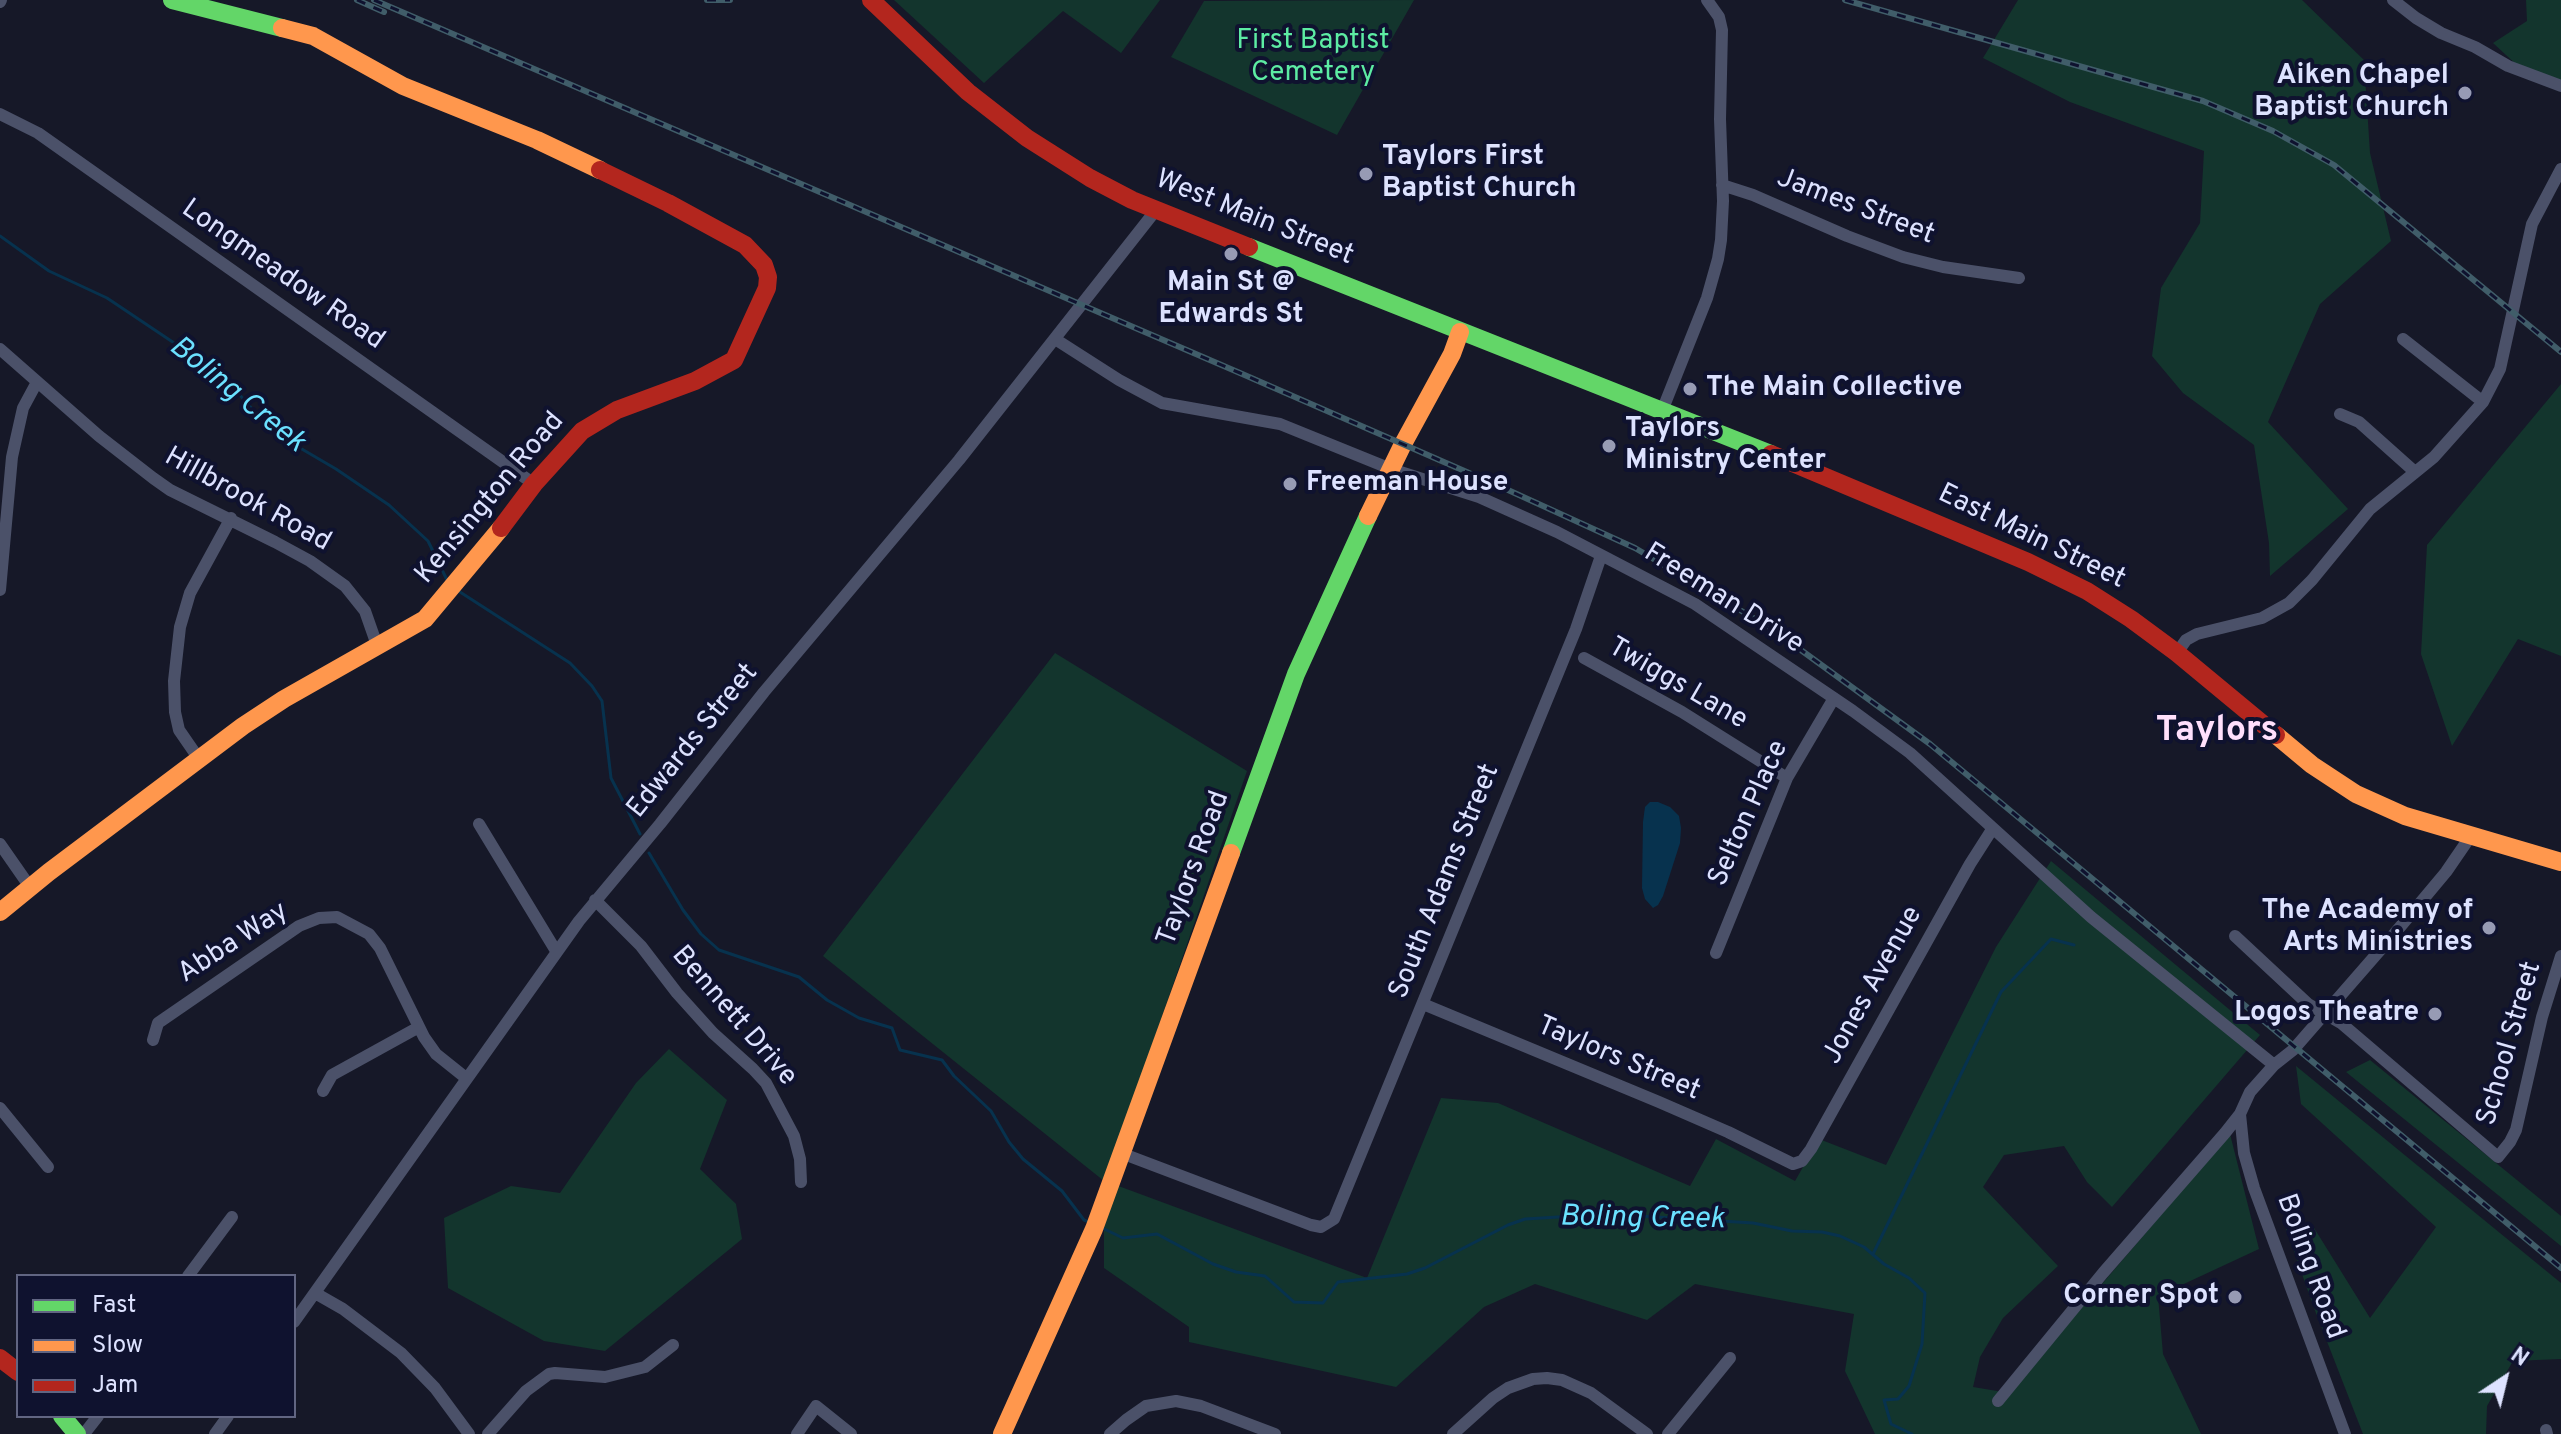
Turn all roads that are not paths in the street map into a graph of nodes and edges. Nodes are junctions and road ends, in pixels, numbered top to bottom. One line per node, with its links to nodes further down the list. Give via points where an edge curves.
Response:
1 (172, 0): 21 (street, Kensington Road, via 313,36 387,78 537,140 658,198 760,258 767,288 734,360 597,420)
2 (1707, 0): 8 (street, via 1722,30)
3 (2393, 0): 5 (street, via 2441,33)
4 (875, 4): 9 (street, West Main Street, via 968,92 1027,138 1090,178)
5 (2561, 86)
6 (0, 114): 21 (street, Longmeadow Road, via 38,133)
7 (2561, 168): 16 (street, via 2532,224 2500,369)
8 (1722, 185): 10 (street, James Street, via 1903,257); 17 (street, via 1718,259)
9 (1156, 210): 11 (street, West Main Street); 12 (street, Edwards Street)
10 (2019, 278)
11 (1460, 332): 17 (street, West Main Street); 19 (street, Taylors Road)
12 (1055, 339): 19 (street, Freeman Drive, via 1162,403 1280,424); 37 (street, Edwards Street)
13 (2403, 339): 16 (street)
14 (0, 349): 15 (street, Hillbrook Road)
15 (37, 382): 22 (street, Hillbrook Road, via 170,490); 24 (street, via 23,408 12,457)
16 (2483, 402): 20 (street)
17 (1662, 411): 26 (street, East Main Street, via 2028,562 2087,591)
18 (2340, 414): 20 (street, via 2359,422)
19 (1391, 469): 23 (street, Freeman Drive, via 1479,497); 53 (street, Taylors Road, via 1296,674)
20 (2415, 472): 26 (street, via 2370,509 2289,603 2262,618 2197,634)
21 (534, 484): 25 (street, Kensington Road, via 433,611)
22 (231, 518): 25 (street, Hillbrook Road, via 345,586 365,611); 29 (street, via 190,593 180,627 175,712 179,730)
23 (1601, 556): 28 (street, Freeman Drive, via 1695,604); 44 (street, South Adams Street)
24 (0, 590)
25 (378, 648): 29 (street, Kensington Road, via 284,699)
26 (2177, 653): 33 (street, East Main Street, via 2299,755 2346,787 2405,816)
27 (1584, 658): 30 (street, Twiggs Lane)
28 (1834, 698): 30 (street, Selton Place); 32 (street, Freeman Drive, via 1910,753)
29 (199, 759): 36 (street, Kensington Road)
30 (1787, 778): 41 (street, Selton Place)
31 (479, 824): 40 (street)
32 (1993, 828): 48 (street, Freeman Drive, via 2091,917); 54 (street, Jones Avenue, via 1811,1149)
33 (2470, 837): 35 (street, East Main Street); 45 (street)
34 (0, 844): 36 (street)
35 (2561, 862)
36 (30, 887): 38 (street, Kensington Road)
37 (595, 900): 40 (street, Edwards Street); 56 (street, Bennett Drive, via 713,1033 766,1083 794,1136)
38 (0, 912)
39 (2235, 936): 45 (street)
40 (556, 951): 49 (street, Edwards Street)
41 (1716, 953)
42 (2561, 956): 43 (street, School Street)
43 (2556, 990): 45 (street, School Street, via 2542,1017 2516,1130 2498,1157)
44 (1423, 1004): 53 (street, South Adams Street, via 1330,1223 1311,1225); 54 (street, Taylors Street)
45 (2325, 1014): 48 (street)
46 (419, 1027): 47 (street, Abba Way, via 380,948 369,934 337,917 299,926 158,1023); 49 (street, Abba Way, via 436,1054); 50 (street, via 332,1075)
47 (153, 1040)
48 (2274, 1065): 52 (street, via 2250,1092)
49 (466, 1078): 59 (street, Edwards Street)
50 (323, 1091)
51 (0, 1108): 55 (street)
52 (2240, 1114): 65 (street); 80 (street, Boling Road, via 2254,1188)
53 (1121, 1153): 74 (street, Taylors Road, via 1094,1229)
54 (1793, 1164)
55 (48, 1167)
56 (801, 1182)
57 (232, 1217): 58 (street)
58 (189, 1274)
59 (315, 1293): 60 (street, Edwards Street); 70 (street, via 401,1353)
60 (296, 1319)
61 (673, 1345): 71 (street, via 645,1367 605,1377 544,1377)
62 (0, 1358): 64 (street)
63 (1730, 1358): 79 (street)
64 (16, 1370)
65 (1998, 1401)
66 (64, 1418): 68 (street)
67 (96, 1418): 69 (street)
68 (77, 1434)
69 (84, 1434)
70 (469, 1434)
71 (488, 1434)
72 (797, 1434): 73 (street, via 816,1406)
73 (851, 1434)
74 (1002, 1434)
75 (1110, 1434): 76 (street, via 1146,1406 1176,1401)
76 (1275, 1434)
77 (1453, 1434): 78 (street, via 1508,1388 1547,1378 1591,1393)
78 (1647, 1434)
79 (1668, 1434)
80 (2345, 1434)

